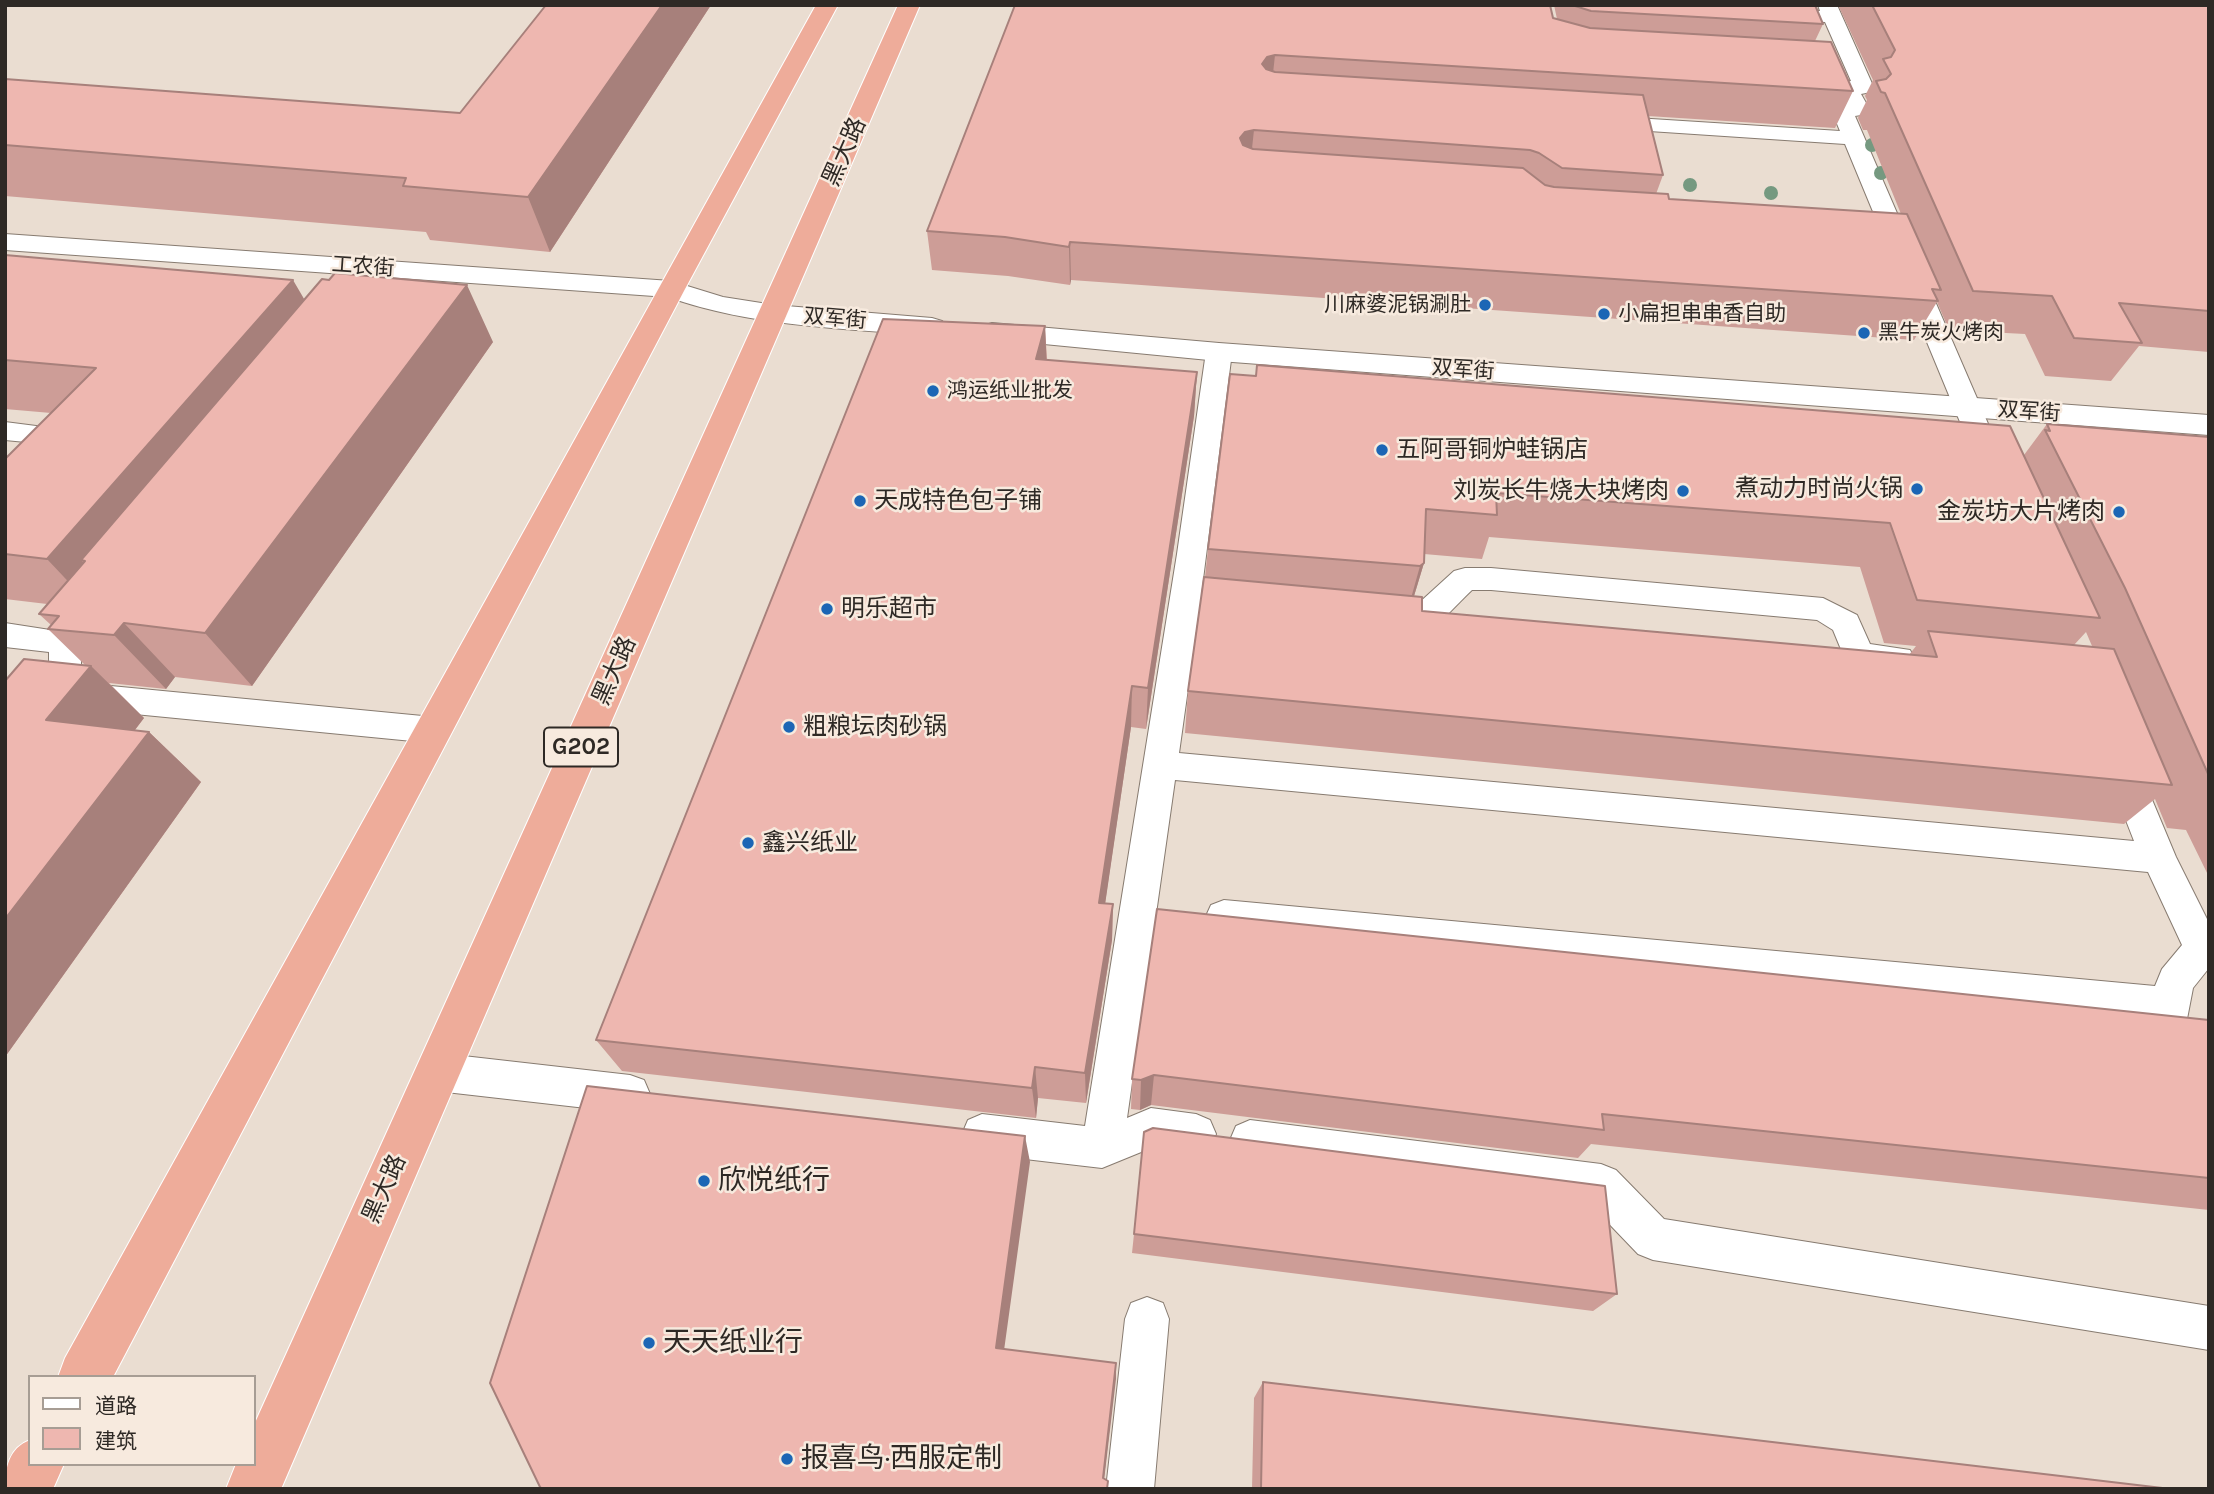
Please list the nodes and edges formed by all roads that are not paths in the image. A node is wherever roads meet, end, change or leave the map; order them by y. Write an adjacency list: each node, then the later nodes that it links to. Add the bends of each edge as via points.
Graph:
1 (827, 5): 11 (highway)
2 (909, 5): 13 (highway, 黑大路 / G202)
3 (1830, 11): 5 (lane); 7 (lane, via 1864,88 1847,87 1860,110 1851,109)
4 (1760, 13): 5 (lane)
5 (1801, 15): 7 (lane)
6 (1590, 121): 7 (lane)
7 (1851, 133): 9 (lane)
8 (1867, 236): 9 (lane)
9 (1894, 238): 15 (lane)
10 (5, 242): 11 (street, 工农街, via 384,280)
11 (671, 289): 12 (street, 工农街); 31 (highway)
12 (719, 305): 13 (street, 双军街)
13 (774, 314): 14 (street, 双军街); 38 (highway, 黑大路 / G202)
14 (1219, 352): 15 (street, 双军街); 20 (lane)
15 (1966, 407): 16 (street, 双军街); 19 (lane)
16 (2209, 425)
17 (5, 432): 18 (lane, via 65,437 74,449 51,480 22,492)
18 (5, 491)
19 (2005, 494)
20 (1184, 605): 21 (lane); 33 (lane)
21 (1279, 613)
22 (1361, 620): 23 (lane)
23 (1416, 624): 24 (lane); 27 (lane, via 1465,579 1491,579 1823,609 1846,624 1858,655)
24 (1457, 628)
25 (5, 635): 30 (lane, via 65,642)
26 (93, 638): 30 (lane)
27 (1865, 656): 28 (lane); 29 (lane, via 1843,665)
28 (1920, 661)
29 (1829, 664)
30 (56, 693): 31 (lane)
31 (433, 730): 44 (highway)
32 (2112, 742): 34 (lane)
33 (1159, 765): 34 (lane); 41 (lane)
34 (2159, 858): 36 (lane, via 2202,948 2175,982)
35 (1224, 916): 36 (lane)
36 (2170, 1006): 37 (lane, via 2165,1035)
37 (2209, 1040)
38 (437, 1072): 39 (lane); 47 (highway, 黑大路 / G202)
39 (670, 1099)
40 (942, 1130): 41 (lane)
41 (1102, 1147): 43 (lane, via 1150,1128 1601,1185 1653,1239)
42 (1147, 1319): 48 (lane)
43 (2209, 1328)
44 (85, 1375)
45 (36, 1466): 46 (highway)
46 (24, 1489)
47 (253, 1489)
48 (1130, 1489)

